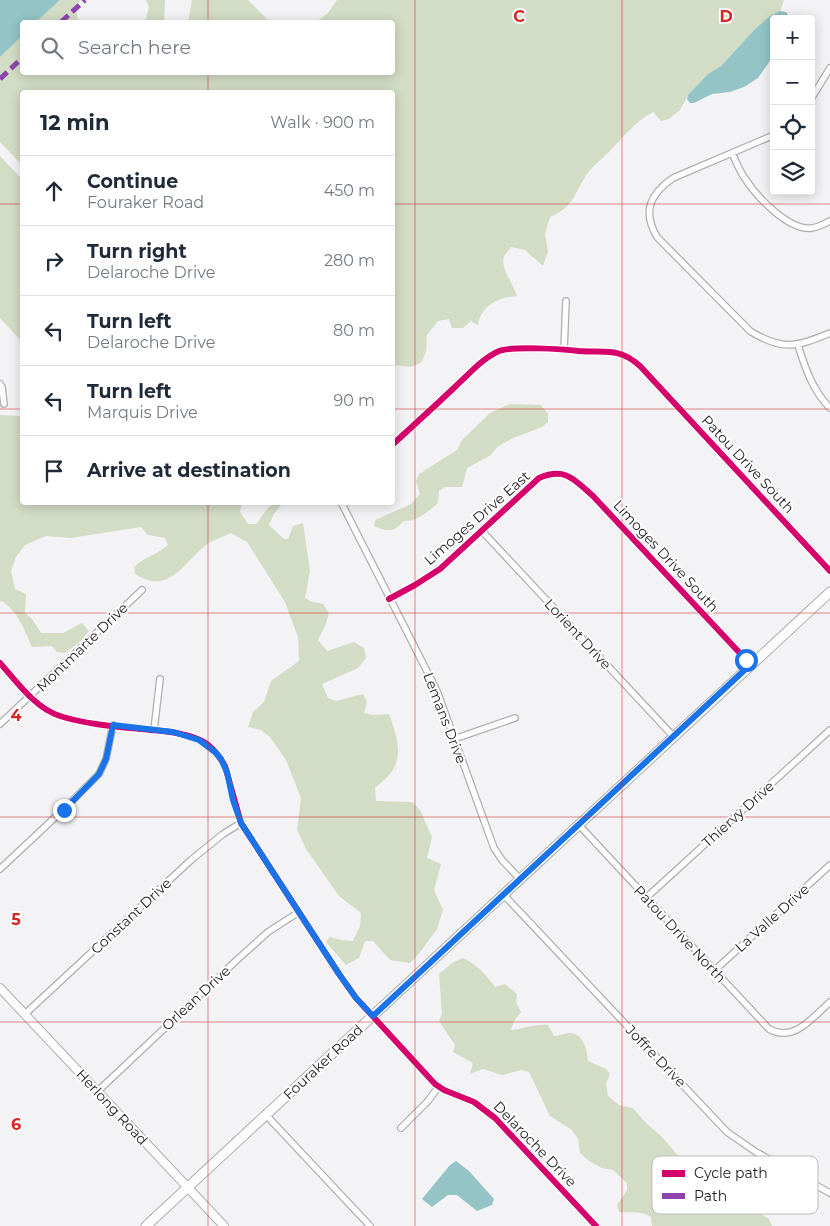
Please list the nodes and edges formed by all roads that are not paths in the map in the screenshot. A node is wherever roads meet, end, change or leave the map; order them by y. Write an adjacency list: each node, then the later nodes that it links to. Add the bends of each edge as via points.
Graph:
1 (830, 68): 2 (street)
2 (815, 92)
3 (770, 138): 4 (street)
4 (732, 153): 5 (street, via 746,180 786,221 806,228); 8 (street, via 662,185 653,196 650,220 657,237 750,331 770,342)
5 (830, 221)
6 (566, 301): 9 (street)
7 (830, 333): 8 (street)
8 (798, 345): 12 (street, via 817,393)
9 (564, 350): 13 (street, Patou Drive South, via 500,350); 17 (street, Patou Drive South, via 621,353 632,359)
10 (0, 384): 11 (street)
11 (4, 404)
12 (830, 408)
13 (395, 442)
14 (556, 473): 16 (street, Limoges Drive East, via 539,478); 22 (street, Limoges Drive South, via 572,477 592,496)
15 (342, 505): 20 (street, Lemans Drive)
16 (482, 531): 20 (street, Limoges Drive East, via 440,569); 30 (street, Lorient Drive)
17 (830, 571)
18 (142, 590): 24 (street, Montmarte Drive)
19 (830, 592): 22 (main road, Fouraker Road)
20 (389, 599): 31 (street, Lemans Drive, via 437,691)
21 (0, 664): 24 (street, Delaroche Drive)
22 (750, 665): 30 (main road, Fouraker Road)
23 (160, 679): 28 (street)
24 (31, 696): 26 (street, Montmarte Drive); 27 (street, Delaroche Drive, via 44,709 59,716)
25 (515, 718): 31 (street)
26 (0, 724)
27 (113, 725): 28 (street, Delaroche Drive); 35 (street, via 106,759 99,774)
28 (154, 730): 32 (street, Delaroche Drive, via 199,740 215,752 227,772)
29 (830, 730): 38 (street, Thiervy Drive)
30 (674, 737): 33 (main road, Fouraker Road)
31 (454, 739): 36 (street, Lemans Drive, via 494,848)
32 (241, 823): 39 (street, Delaroche Drive); 43 (street, Constant Drive, via 192,860)
33 (579, 825): 36 (main road, Fouraker Road); 38 (street, Patou Drive North)
34 (830, 865): 40 (street, La Valle Drive)
35 (0, 869)
36 (520, 879): 37 (main road, Fouraker Road)
37 (503, 894): 44 (main road, Fouraker Road); 49 (street, Joffre Drive, via 727,1132)
38 (647, 897): 40 (street, Patou Drive North)
39 (299, 912): 44 (street, Delaroche Drive, via 356,998); 46 (street, Orlean Drive, via 268,932)
40 (715, 970): 42 (street, Patou Drive North, via 766,1026 778,1033 787,1034 800,1029)
41 (0, 988): 43 (street, Herlong Road)
42 (830, 1002)
43 (25, 1014): 46 (street, Herlong Road)
44 (373, 1016): 45 (street, Delaroche Drive); 47 (main road, Fouraker Road)
45 (439, 1086): 48 (street); 56 (street, Delaroche Drive, via 474,1102 495,1118)
46 (98, 1091): 51 (street, Herlong Road)
47 (266, 1115): 51 (main road, Fouraker Road); 55 (street)
48 (401, 1128)
49 (762, 1156)
50 (818, 1186): 52 (street, Joffre Drive)
51 (188, 1188): 53 (main road, Fouraker Road); 54 (street, Herlong Road)
52 (830, 1193)
53 (146, 1226)
54 (224, 1226)
55 (370, 1226)
56 (596, 1226)

